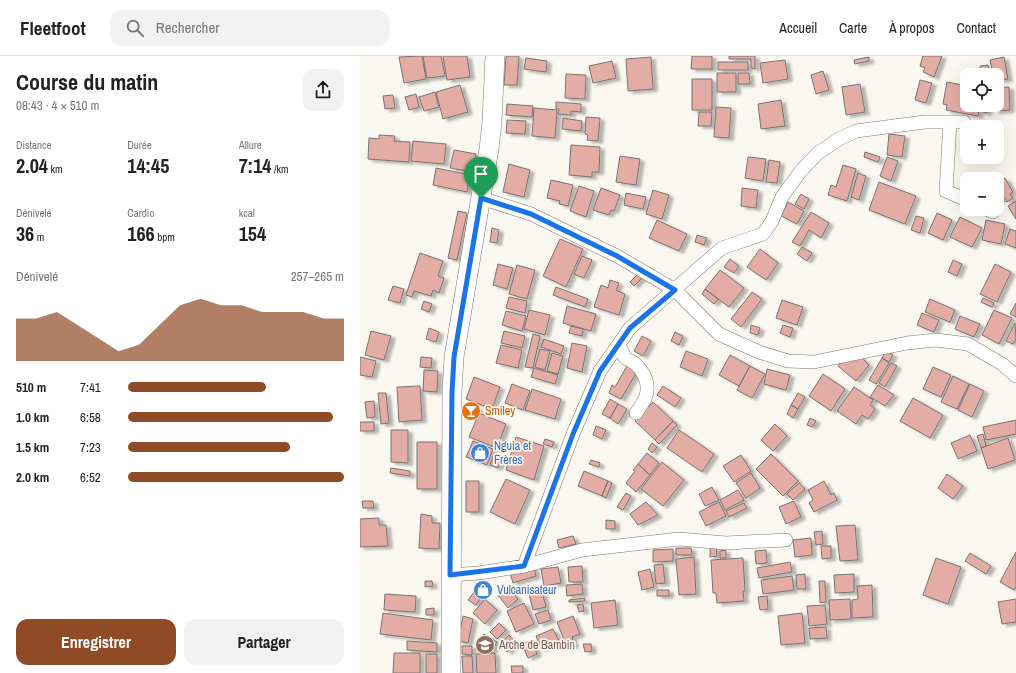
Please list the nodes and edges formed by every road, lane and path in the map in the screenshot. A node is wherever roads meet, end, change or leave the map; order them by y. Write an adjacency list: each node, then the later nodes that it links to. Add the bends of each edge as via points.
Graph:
1 (495, 56): 5 (street, via 492,122)
2 (950, 122): 3 (street); 4 (street, via 946,191); 6 (street, via 925,122 856,131 839,139 818,153 800,172 782,197 772,221 763,234 722,248)
3 (960, 122)
4 (960, 197)
5 (481, 198): 6 (street, via 531,214 617,256); 12 (street, via 454,357)
6 (675, 290): 7 (street, via 630,328); 8 (street, via 719,334 759,352 788,361 814,362 907,343 936,340 968,344 1002,364)
7 (619, 345): 9 (street, via 625,358 634,361 640,368 647,385 645,399); 11 (street, via 600,371 573,434)
8 (1016, 376)
9 (636, 413)
10 (786, 540): 11 (street, via 726,543 679,539 582,550)
11 (524, 566): 12 (street)
12 (450, 575): 13 (street)
13 (452, 673)

